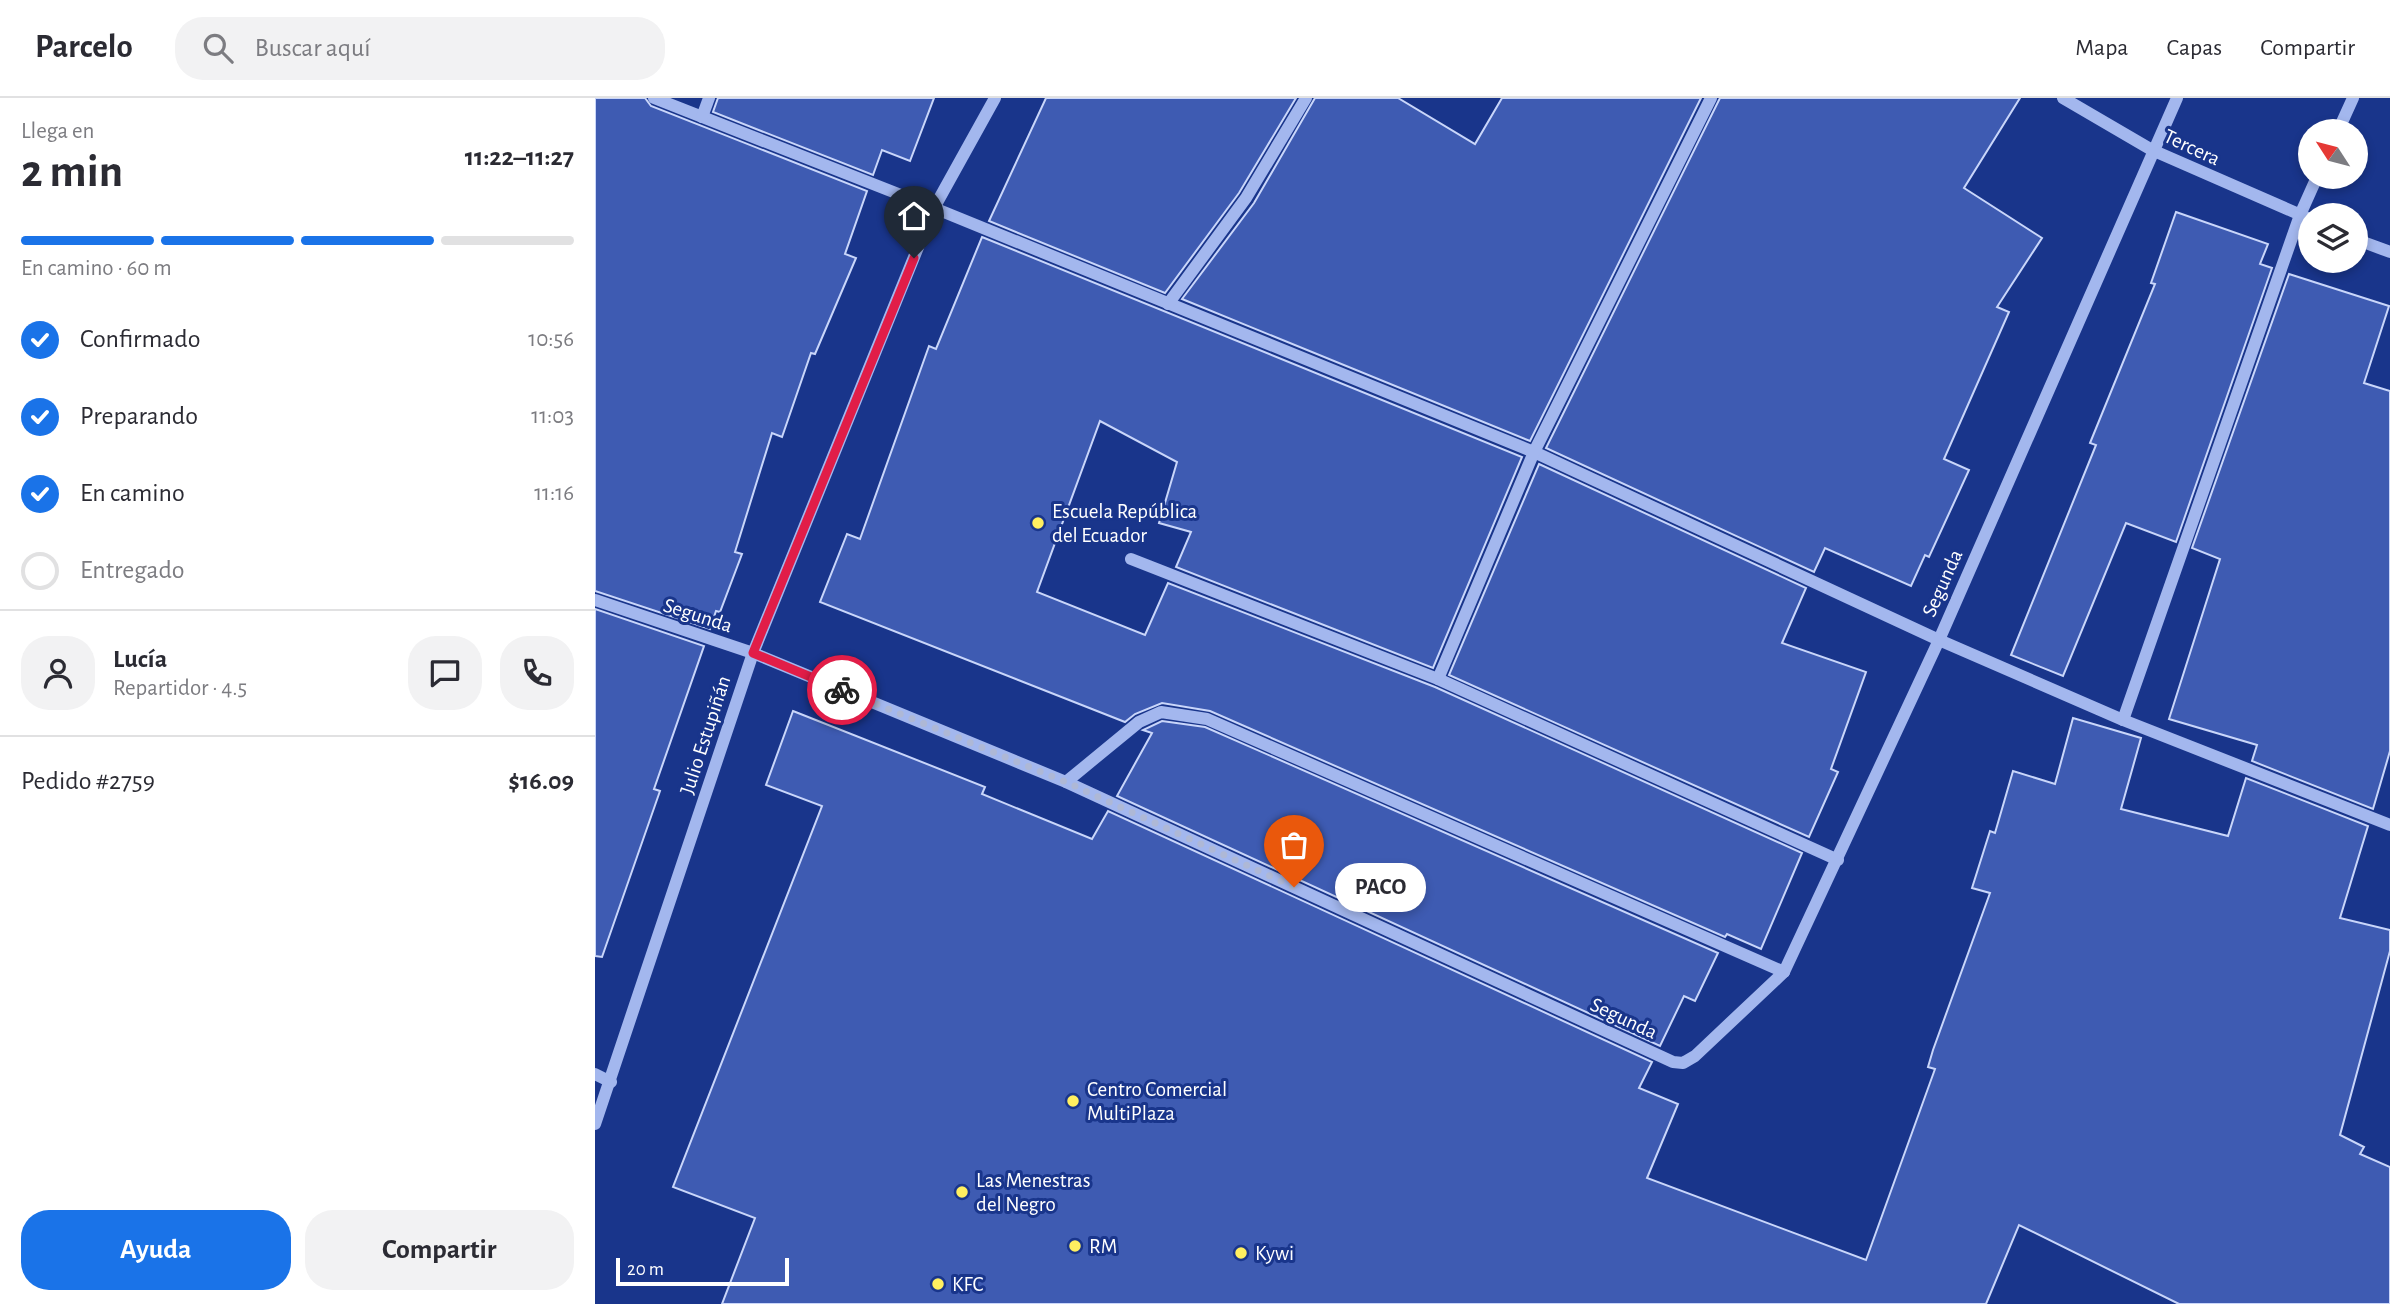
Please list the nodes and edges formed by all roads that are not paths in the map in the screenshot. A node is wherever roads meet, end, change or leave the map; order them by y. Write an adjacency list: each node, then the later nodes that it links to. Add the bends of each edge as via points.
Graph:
1 (654, 98): 9 (street)
2 (709, 98): 9 (street)
3 (995, 98): 12 (street, Julio Estupiñán)
4 (1306, 98): 17 (street, via 1246,198)
5 (1711, 98): 18 (street)
6 (2063, 98): 11 (street, Tercera)
7 (2177, 98): 11 (street, Segunda)
8 (2353, 98): 10 (street)
9 (702, 117): 12 (street)
10 (2343, 119)
11 (2152, 150): 13 (street, Tercera); 21 (street, Segunda)
12 (934, 208): 17 (street); 22 (street, Julio Estupiñán)
13 (2298, 214)
14 (2298, 236): 24 (street)
15 (2368, 244): 16 (street)
16 (2390, 253)
17 (1168, 304): 18 (street)
18 (1534, 452): 21 (street); 23 (street)
19 (1131, 559): 23 (street)
20 (595, 600): 22 (street, Segunda)
21 (1939, 640): 24 (street); 27 (street, Segunda)
22 (753, 653): 25 (street, Segunda); 30 (street, Julio Estupiñán)
23 (1438, 679): 27 (street)
24 (2123, 720): 26 (street)
25 (1066, 782): 28 (street, via 1139,722 1161,712 1207,719); 28 (street, Segunda, via 1673,1062 1683,1063 1695,1056)
26 (2390, 825)
27 (1838, 860): 28 (street, Segunda)
28 (1784, 972)
29 (595, 1074): 30 (street)
30 (611, 1082): 31 (street, Julio Estupiñán)
31 (595, 1124)

